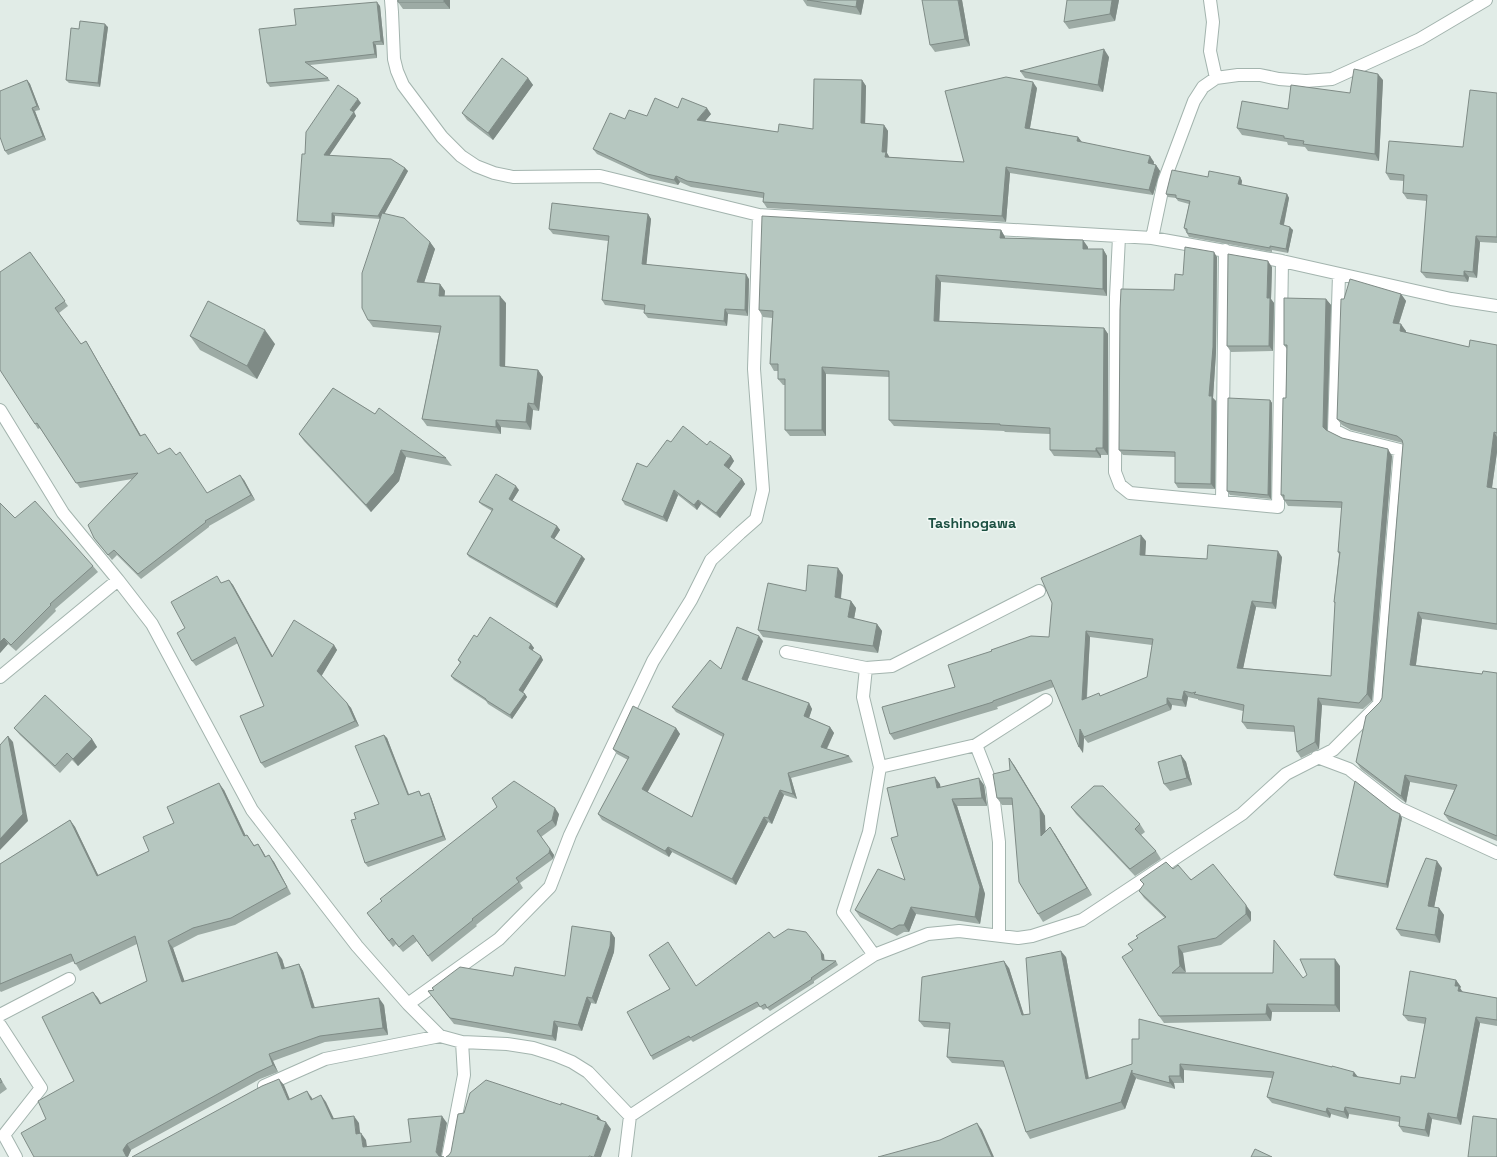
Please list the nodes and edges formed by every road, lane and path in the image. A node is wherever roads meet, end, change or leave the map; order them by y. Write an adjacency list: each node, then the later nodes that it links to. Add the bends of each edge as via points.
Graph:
1 (391, 0): 5 (street, via 394,59 403,86 442,137 461,156 476,166 513,177 600,176)
2 (1210, 0): 4 (street, via 1213,22 1210,51)
3 (1486, 0): 4 (street, via 1420,39 1332,79 1306,81 1279,79 1260,74)
4 (1216, 78): 7 (street, via 1203,87 1194,101 1164,181)
5 (759, 215): 6 (street); 27 (street, via 754,369 763,490 756,519 712,560 653,661 570,835 550,887 499,939)
6 (1119, 237): 7 (street); 13 (street, via 1115,472 1120,485 1130,493)
7 (1152, 238): 8 (street)
8 (1225, 250): 9 (street); 13 (street)
9 (1282, 261): 10 (street); 13 (street, via 1278,507)
10 (1339, 274): 11 (street, via 1451,300); 21 (street, via 1334,430 1348,437 1400,450 1380,704 1333,750)
11 (1497, 306)
12 (0, 410): 14 (street, via 63,513)
13 (1222, 501)
14 (118, 580): 18 (street); 27 (street, via 152,624 252,810 357,946)
15 (1039, 591): 17 (street, via 892,666)
16 (786, 652): 17 (street)
17 (866, 668): 22 (street, via 863,697)
18 (0, 677)
19 (1046, 700): 20 (street)
20 (976, 745): 22 (street); 24 (street, via 992,786 999,842)
21 (1318, 757): 23 (street, via 1349,769 1399,808); 24 (street, via 1286,774 1242,814 1082,920 1032,936 1018,938)
22 (880, 767): 25 (street, via 869,832 843,912)
23 (1497, 853)
24 (999, 935): 25 (street, via 960,931 928,934)
25 (874, 955): 33 (street)
26 (69, 979): 28 (street)
27 (408, 1004): 30 (street)
28 (0, 1015)
29 (0, 1025): 34 (street, via 41,1088 4,1135)
30 (440, 1036): 31 (street); 32 (street, via 324,1059)
31 (462, 1042): 33 (street, via 507,1044 533,1048 561,1057 588,1072); 35 (street, via 464,1075)
32 (251, 1093)
33 (630, 1116): 36 (street)
34 (16, 1157)
35 (448, 1157)
36 (625, 1157)

